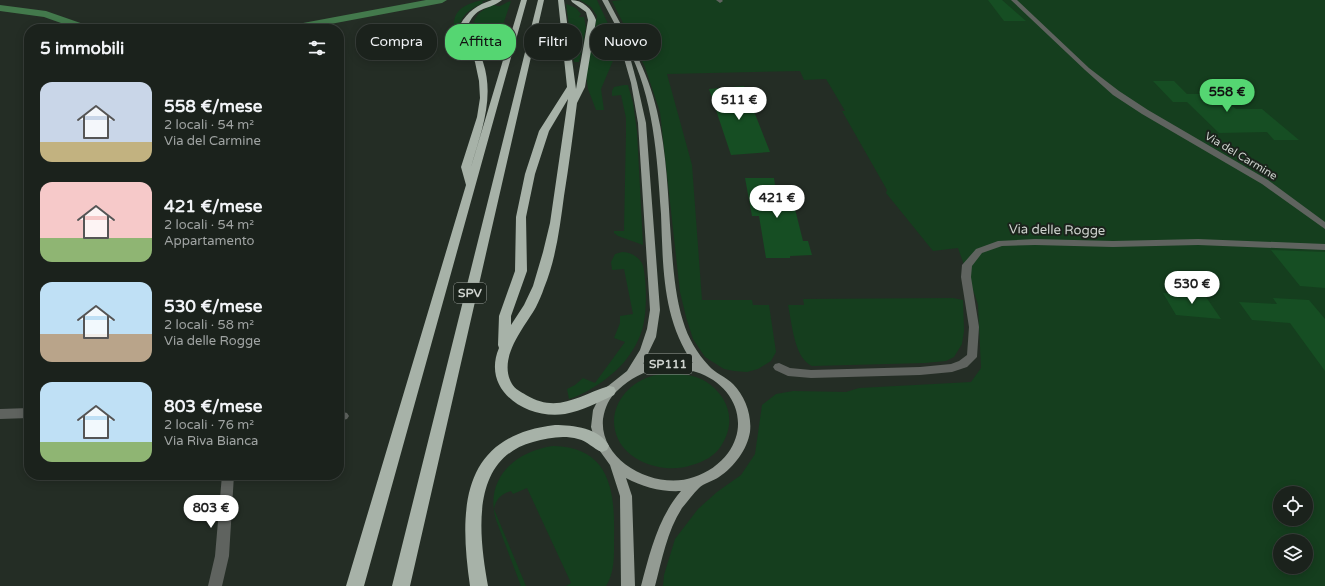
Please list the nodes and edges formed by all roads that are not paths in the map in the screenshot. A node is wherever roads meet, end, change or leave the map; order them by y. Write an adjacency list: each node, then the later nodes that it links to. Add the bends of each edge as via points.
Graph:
1 (499, 0): 13 (highway, via 474,11 464,25 479,62 484,98 466,167)
2 (524, 0): 13 (highway, SPV)
3 (541, 0): 29 (highway, SPV)
4 (561, 0): 11 (highway)
5 (605, 0): 8 (main road, SP111)
6 (1014, 0): 14 (street, Via del Carmine, via 1116,93 1265,182)
7 (574, 1): 12 (highway, via 589,11 592,20 581,87)
8 (617, 24)
9 (627, 60): 19 (main road, SP111, via 642,123 655,310 652,337)
10 (637, 60): 18 (main road, SP111, via 654,111 671,292 676,320 689,349)
11 (571, 87): 12 (highway); 16 (highway, via 544,131 530,174 522,217 521,271 505,316)
12 (572, 102): 16 (highway, via 555,223 547,260 535,296 512,333)
13 (471, 186): 28 (highway, SPV)
14 (1325, 226)
15 (1325, 247): 17 (street, Via delle Rogge, via 1198,242 1001,243 979,251 967,265 966,277 974,342 972,357 963,364 926,371 816,374 788,372)
16 (503, 354): 20 (highway, via 502,376 506,385 516,396 531,405 548,409 565,408)
17 (779, 368)
18 (706, 371): 19 (main road, SP111, via 692,366 660,364); 26 (main road, SP111, via 731,389 740,402 744,434 739,450 728,464 714,475)
19 (631, 373): 20 (main road, SP111)
20 (609, 391): 23 (main road, SP111, via 603,400 598,417 598,435)
21 (24, 413): 22 (street)
22 (0, 414)
23 (602, 446): 24 (main road, SP111); 30 (highway, via 588,436 552,431 516,442 491,461 481,478 475,504 473,550)
24 (616, 466): 26 (main road, SP111, via 633,477 652,484 674,486); 31 (main road, SP111, via 626,496)
25 (228, 480): 27 (street, via 222,556)
26 (695, 483): 32 (main road, SP111, via 677,505 660,539)
27 (215, 586)
28 (355, 586)
29 (401, 586)
30 (479, 586)
31 (628, 586)
32 (648, 586)

